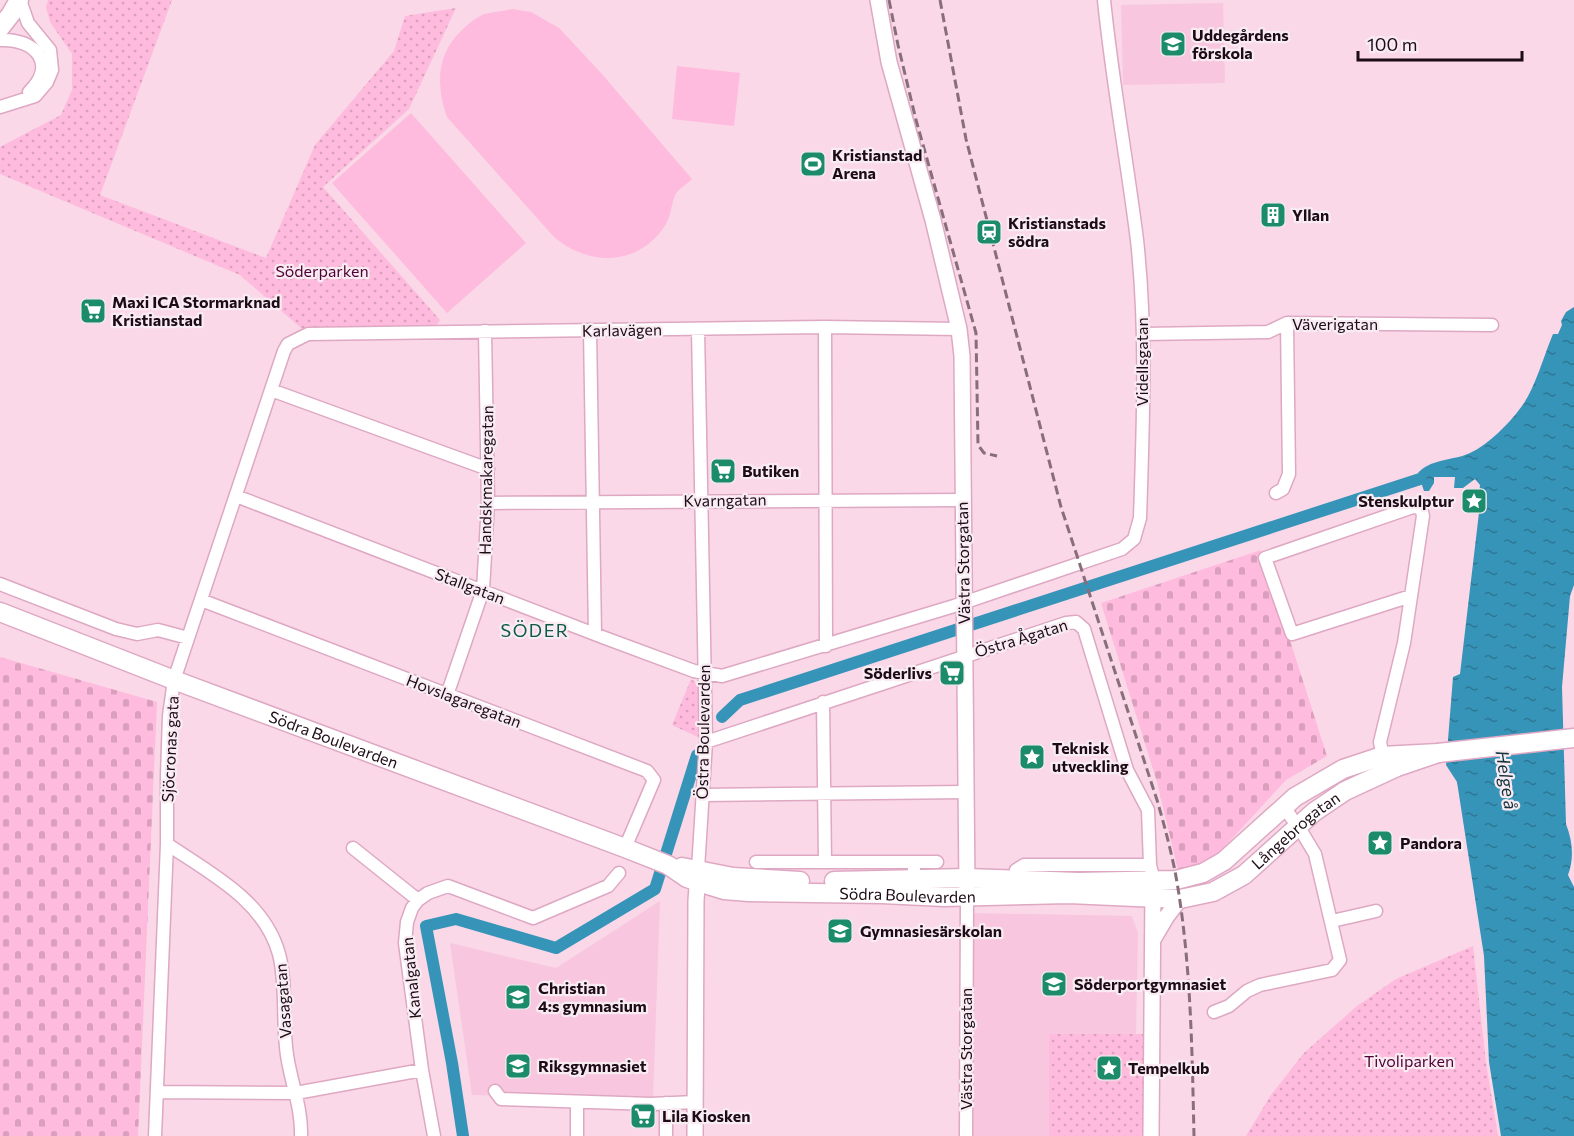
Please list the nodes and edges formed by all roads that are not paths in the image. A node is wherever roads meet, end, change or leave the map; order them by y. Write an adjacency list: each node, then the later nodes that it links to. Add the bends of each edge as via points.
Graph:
1 (19, 0): 4 (main road); 6 (street, via 28,22 50,50 52,61 51,76 42,90)
2 (878, 0): 12 (street, Västra Storgatan, via 889,62)
3 (1104, 2): 15 (street, Videllsgatan, via 1137,240)
4 (0, 28)
5 (0, 40): 6 (street, via 27,43 40,59 39,80)
6 (20, 101): 7 (street)
7 (0, 107)
8 (1287, 323): 9 (street, Väverigatan); 15 (street, Väverigatan, via 1268,332); 19 (street, via 1289,474 1283,489)
9 (1492, 325)
10 (825, 327): 11 (street, Karlavägen); 12 (street, Karlavägen); 21 (street)
11 (698, 329): 13 (street, Karlavägen); 23 (street, Östra Boulevarden)
12 (959, 329): 22 (street, Västra Storgatan)
13 (590, 330): 14 (street, Karlavägen); 24 (street)
14 (485, 332): 16 (street, Karlavägen, via 308,334); 18 (street, Handskmakaregatan)
15 (1143, 334): 30 (street, Videllsgatan, via 1140,518 1134,539 1122,549)
16 (288, 344): 17 (street, Sjöcronas gata)
17 (271, 390): 18 (street); 20 (street, Sjöcronas gata)
18 (488, 469): 25 (street, Handskmakaregatan)
19 (1276, 493)
20 (236, 496): 27 (street, Stallgatan); 29 (street, Sjöcronas gata)
21 (825, 499): 22 (street, Kvarngatan); 23 (street, Kvarngatan); 34 (street)
22 (962, 500): 30 (street, Västra Storgatan)
23 (701, 501): 24 (street, Kvarngatan); 36 (street, Östra Boulevarden)
24 (593, 502): 25 (street, Kvarngatan); 32 (street)
25 (488, 503): 27 (street, Handskmakaregatan)
26 (0, 585): 33 (street, via 116,629 137,634 158,630)
27 (483, 590): 32 (street, Stallgatan); 38 (street, Handskmakaregatan)
28 (1411, 596): 28 (street, via 1424,516 1421,508 1413,507 1265,558 1292,634); 42 (street, via 1380,742)
29 (201, 600): 33 (street, Sjöcronas gata); 38 (street, Hovslagaregatan)
30 (963, 607): 34 (street, Videllsgatan); 35 (street, Västra Storgatan)
31 (0, 612): 37 (main road, Södra Boulevarden)
32 (596, 634): 36 (street, Stallgatan)
33 (188, 638): 37 (street, Sjöcronas gata)
34 (826, 646): 36 (street, Videllsgatan, via 722,676)
35 (965, 649): 39 (street, Östra Ågatan); 43 (street, Västra Storgatan); 58 (street, Östra Ågatan, via 1066,622 1076,622 1084,630 1127,770 1148,810)
36 (705, 674): 41 (street, Östra Boulevarden)
37 (174, 680): 48 (street, Sjöcronas gata, via 168,728); 50 (main road, Södra Boulevarden)
38 (447, 695): 50 (street, Hovslagaregatan, via 651,774 654,780)
39 (823, 702): 41 (street, Östra Ågatan); 44 (street)
40 (1574, 738): 42 (main road, Långebrogatan, via 1441,753)
41 (706, 742): 45 (street, Östra Boulevarden)
42 (1385, 764): 46 (main road, Långebrogatan, via 1343,769); 47 (main road, Långebrogatan)
43 (966, 792): 44 (street); 57 (street, Västra Storgatan)
44 (823, 794): 45 (street); 52 (street)
45 (703, 795): 56 (street, Östra Boulevarden)
46 (1284, 807): 47 (street); 58 (main road, Långebrogatan, via 1212,868 1185,878)
47 (1298, 826): 60 (main road, Långebrogatan, via 1260,863 1229,885); 63 (street, via 1315,854)
48 (167, 844): 68 (street, Sjöcronas gata); 69 (street, Vasagatan, via 239,893 264,920 279,955 287,1054)
49 (353, 848): 61 (street)
50 (625, 848): 56 (main road, Södra Boulevarden, via 687,878)
51 (756, 862): 52 (street)
52 (825, 862): 54 (street)
53 (937, 862): 54 (street)
54 (914, 871): 56 (main road, Södra Boulevarden, via 777,881); 57 (main road, Södra Boulevarden)
55 (619, 873): 61 (street, via 608,886 533,918 448,886)
56 (698, 875): 59 (main road, Södra Boulevarden, via 724,890); 71 (street, Östra Boulevarden)
57 (967, 878): 58 (main road, Södra Boulevarden); 59 (street, Västra Storgatan)
58 (1152, 882): 59 (main road, Södra Boulevarden, via 1070,894); 60 (main road, Långebrogatan); 64 (street)
59 (967, 897): 79 (street, Västra Storgatan)
60 (1180, 899): 64 (street)
61 (418, 900): 66 (street, Kanalgatan, via 411,908 405,943)
62 (1376, 911): 63 (street)
63 (1332, 921): 65 (street, via 1340,960 1332,970 1260,985)
64 (1152, 941): 80 (street)
65 (1214, 1012)
66 (422, 1070): 69 (street); 75 (street, Kanalgatan)
67 (495, 1091): 70 (street, via 501,1099)
68 (158, 1092): 69 (street); 73 (street, Sjöcronas gata)
69 (296, 1093): 74 (street, Vasagatan)
70 (577, 1102): 72 (street); 76 (street)
71 (695, 1102): 72 (street); 78 (street, Östra Boulevarden)
72 (666, 1103): 77 (street)
73 (155, 1136)
74 (301, 1136)
75 (434, 1136)
76 (577, 1136)
77 (666, 1136)
78 (695, 1136)
79 (966, 1136)
80 (1151, 1136)

